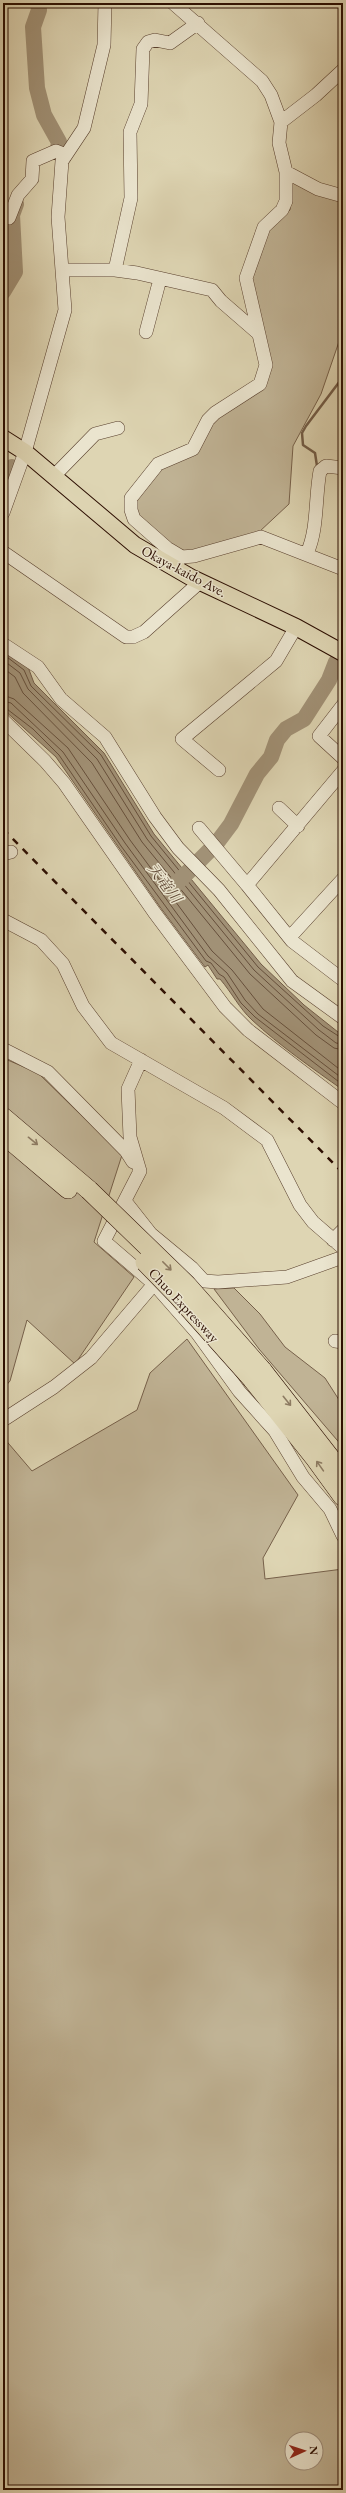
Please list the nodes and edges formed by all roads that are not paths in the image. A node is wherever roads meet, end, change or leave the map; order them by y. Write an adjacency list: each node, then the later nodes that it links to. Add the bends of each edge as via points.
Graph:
1 (105, 3): 6 (street, via 104,45 84,128)
2 (173, 3): 3 (street)
3 (198, 23): 5 (street, via 262,81 271,95); 11 (street, via 170,43 155,40 148,42 143,49 141,104 130,132 131,198)
4 (343, 70): 5 (street)
5 (281, 122): 7 (street, via 279,143)
6 (66, 155): 9 (street, via 56,150 34,161 32,179 18,195); 10 (street, via 62,161 58,217)
7 (286, 172): 8 (street, via 318,189); 14 (street, via 286,201 282,210 264,227 246,278)
8 (343, 196)
9 (9, 218)
10 (62, 270): 11 (street); 17 (street, via 65,310)
11 (115, 270): 12 (street)
12 (160, 279): 13 (street); 14 (street, via 212,290)
13 (146, 332)
14 (259, 334): 23 (street, via 266,365 260,384 214,413 192,449 158,464 131,498 134,519 167,548)
15 (118, 428): 19 (street, via 95,434)
16 (3, 438): 17 (main road, Okaya-kaido Ave.)
17 (25, 452): 19 (main road, Okaya-kaido Ave.); 20 (street)
18 (343, 468): 22 (street, via 326,466 320,471 315,498 314,534)
19 (54, 476): 23 (main road, Okaya-kaido Ave., via 135,545)
20 (3, 513)
21 (3, 552): 25 (street, via 126,637 144,632)
22 (307, 553): 23 (street, via 285,548 261,536); 24 (street)
23 (176, 562): 25 (main road, Okaya-kaido Ave.)
24 (343, 569)
25 (200, 582): 26 (main road, Okaya-kaido Ave.)
26 (296, 627): 28 (main road, Okaya-kaido Ave.); 32 (street, via 276,661 182,739)
27 (3, 644): 42 (street, via 38,667 61,699 105,737 155,817 178,848 219,890 292,980)
28 (342, 648)
29 (343, 705): 31 (street, via 319,736)
30 (3, 720): 45 (street, via 46,761 64,783 159,919 225,1007 248,1030)
31 (343, 758)
32 (219, 770)
33 (343, 771): 35 (street)
34 (279, 808): 35 (street)
35 (298, 826): 38 (street)
36 (199, 828): 38 (street)
37 (343, 879): 40 (street)
38 (247, 885): 40 (street)
39 (3, 920): 44 (street, via 41,940 63,964 83,1006 111,1043)
40 (290, 937): 41 (street)
41 (343, 980)
42 (343, 1018)
43 (3, 1049): 48 (street, via 48,1072 63,1085 126,1151 134,1165)
44 (141, 1060): 48 (street, via 128,1089 130,1137 140,1171); 52 (street, via 224,1108 256,1130 266,1140 300,1205 313,1222)
45 (343, 1103)
46 (3, 1116): 49 (highway, Chuo Expressway, one-way to 49)
47 (3, 1134): 49 (highway, Chuo Expressway)
48 (137, 1180): 50 (street)
49 (84, 1195): 55 (highway, Chuo Expressway, bridge, via 187,1286)
50 (125, 1201): 53 (street, via 151,1234 204,1281 287,1277); 54 (street, via 104,1241)
51 (343, 1230): 52 (street)
52 (338, 1244)
53 (343, 1258)
54 (154, 1284): 56 (street, via 91,1358 54,1387); 61 (street, via 197,1333 239,1391 275,1430 303,1477 330,1509)
55 (257, 1375): 57 (highway, Chuo Expressway, one-way to 57); 60 (highway, Chuo Expressway, one-way to 55)
56 (3, 1420)
57 (326, 1451): 58 (highway); 59 (highway, Chuo Expressway)
58 (343, 1471)
59 (343, 1474)
60 (343, 1498)
61 (343, 1536)

